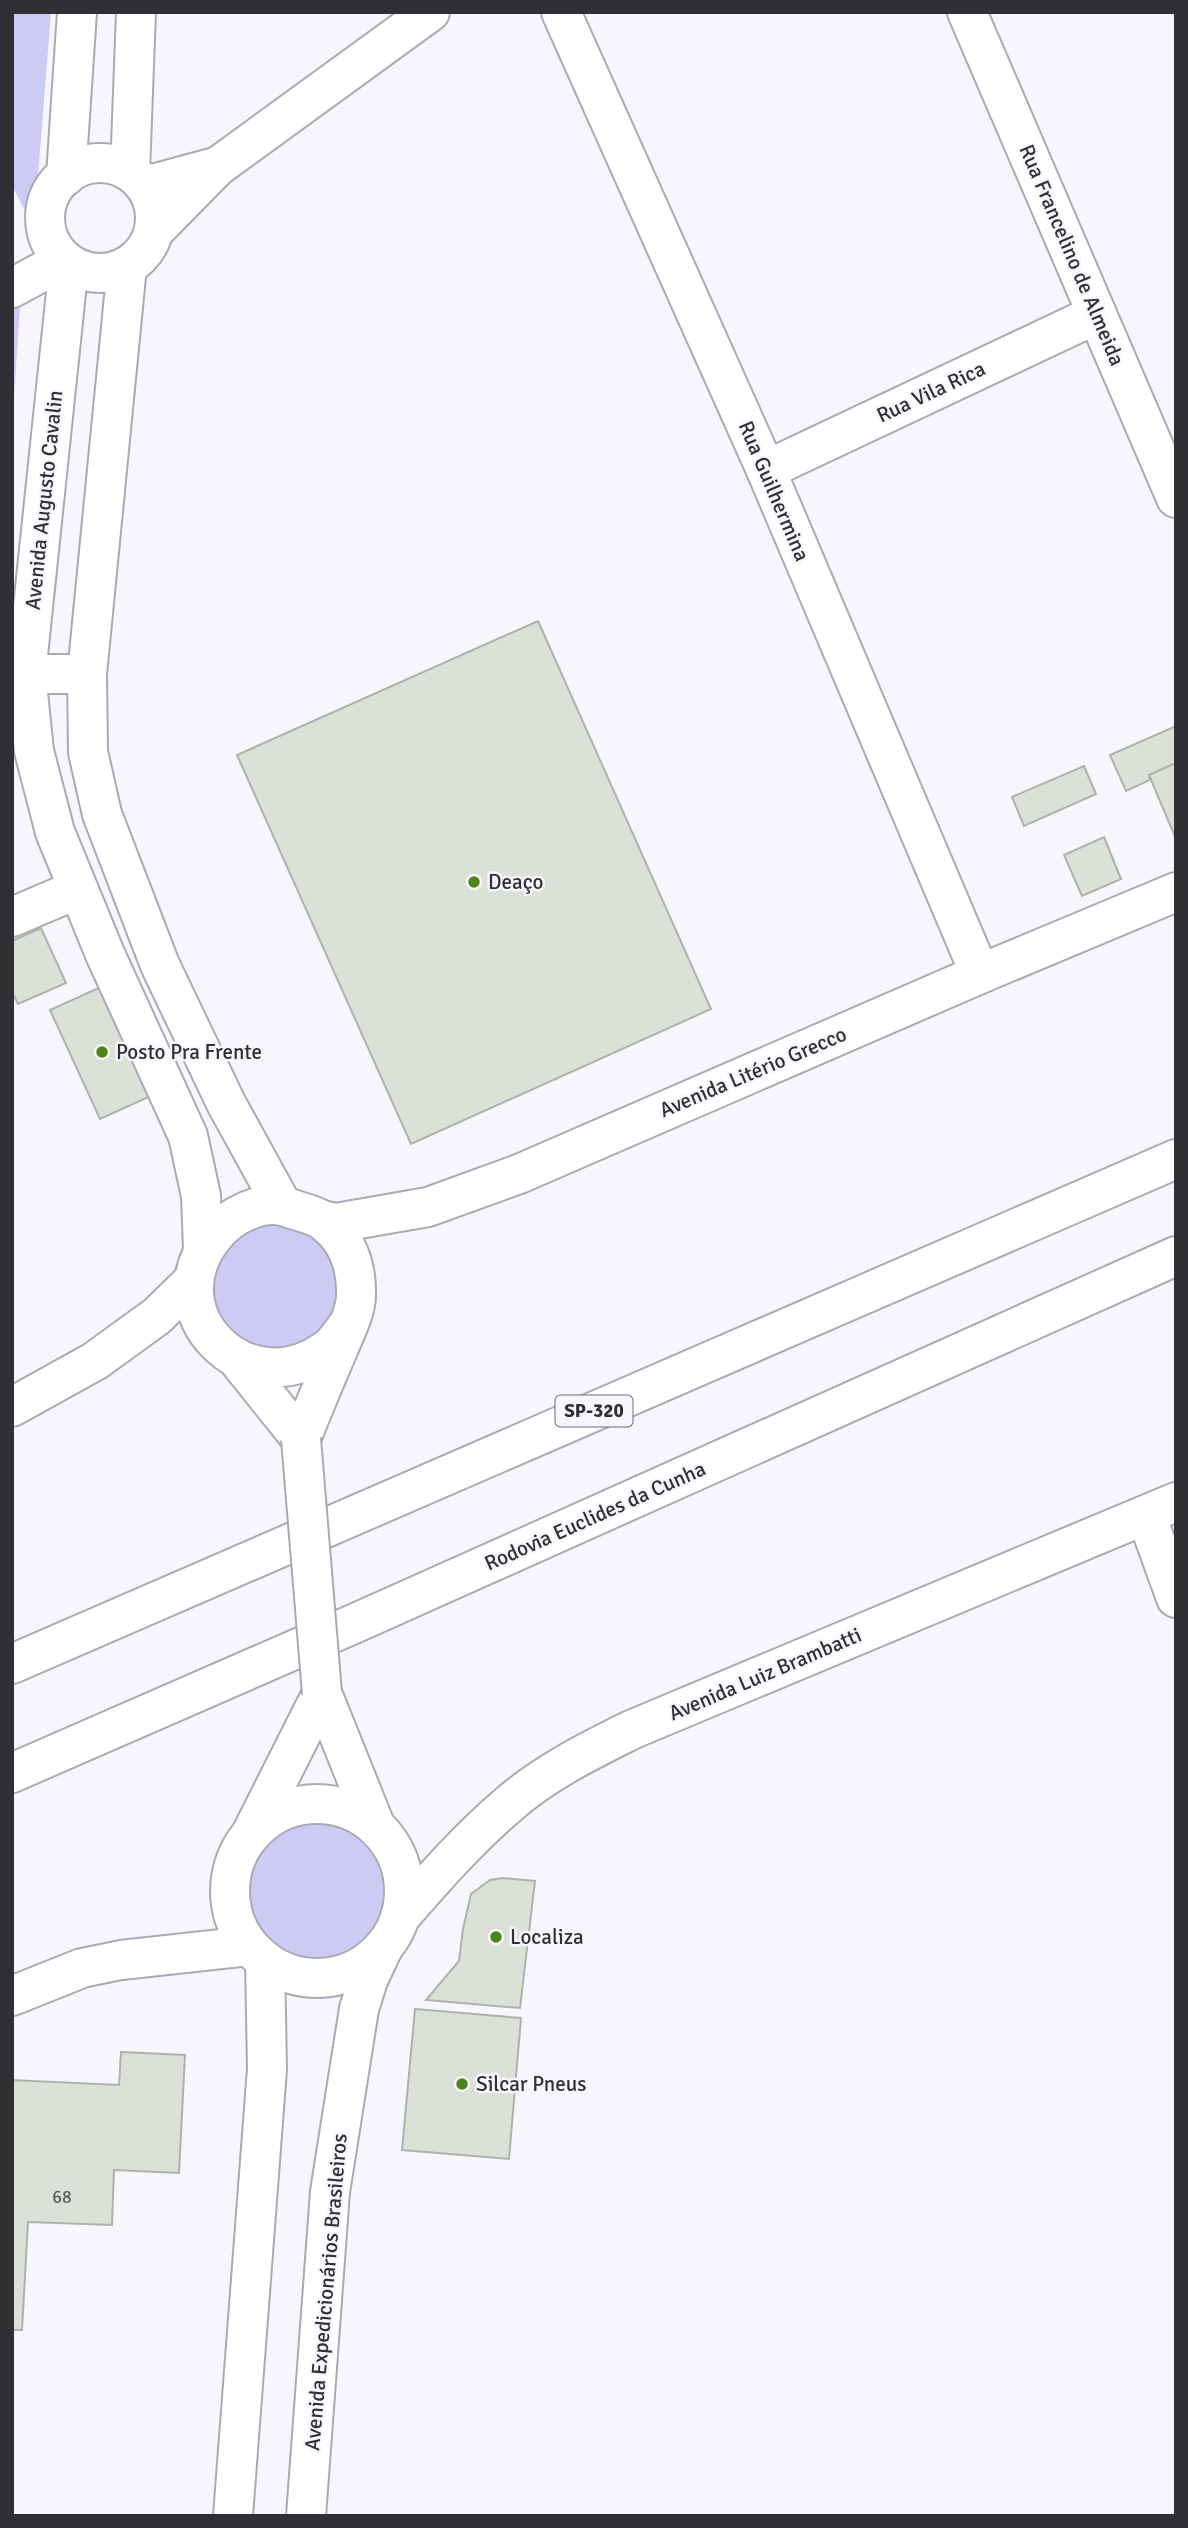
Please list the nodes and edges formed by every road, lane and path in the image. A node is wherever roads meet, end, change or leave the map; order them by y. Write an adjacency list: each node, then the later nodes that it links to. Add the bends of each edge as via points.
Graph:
1 (77, 12): 7 (main road)
2 (136, 12): 8 (main road)
3 (430, 12): 6 (main road)
4 (561, 12): 14 (main road, Rua Guilhermina)
5 (967, 12): 13 (main road, Rua Francelino de Almeida)
6 (217, 167): 8 (main road); 9 (main road)
7 (66, 176): 8 (main road, via 97,163 114,165); 10 (main road, via 53,190 46,209 46,228)
8 (137, 179): 9 (main road, via 153,200)
9 (154, 231): 11 (main road, via 149,245)
10 (62, 257): 11 (main road, via 88,272 108,273); 12 (main road); 17 (main road, Avenida Augusto Cavalin)
11 (127, 266): 16 (main road)
12 (19, 285)
13 (1097, 313): 14 (main road, Rua Vila Rica); 15 (main road, Rua Francelino de Almeida)
14 (766, 470): 21 (main road, Rua Guilhermina)
15 (1176, 498)
16 (87, 674): 17 (main road); 23 (main road, via 88,752 102,814 160,965 226,1103)
17 (19, 677): 18 (main road, Avenida Augusto Cavalin, via 55,832)
18 (78, 889): 20 (main road); 26 (main road, Avenida Augusto Cavalin, via 188,1136 201,1196)
19 (1176, 892): 21 (main road, Avenida Litério Grecco)
20 (12, 916)
21 (980, 974): 24 (main road, Avenida Litério Grecco, via 519,1174 428,1208 336,1223)
22 (1176, 1159): 35 (main road, SP-320)
23 (282, 1205): 24 (main road); 26 (main road, via 251,1209 223,1224)
24 (322, 1220): 29 (main road, via 344,1241 355,1268 356,1298)
25 (1176, 1256): 28 (main road, Rodovia Euclides da Cunha)
26 (198, 1264): 30 (main road, via 195,1303 203,1325 218,1345); 31 (main road, via 157,1317 95,1361)
27 (1176, 1275): 28 (main road)
28 (1087, 1295): 37 (main road, Rodovia Euclides da Cunha)
29 (347, 1326): 30 (main road, via 328,1349 300,1365 268,1368); 32 (main road)
30 (237, 1359): 32 (main road)
31 (12, 1407)
32 (301, 1438): 36 (main road, bridge)
33 (1161, 1509): 34 (main road); 40 (main road, Avenida Luiz Brambatti, via 631,1730 568,1762 509,1803 443,1867)
34 (1176, 1598)
35 (12, 1664)
36 (322, 1693): 38 (main road); 39 (main road)
37 (12, 1773)
38 (375, 1825): 39 (main road, via 345,1808 312,1803 279,1812); 40 (main road, via 396,1851 404,1884)
39 (251, 1832): 41 (main road, via 235,1858 229,1889 234,1920)
40 (392, 1932): 41 (main road, via 358,1968 326,1978 294,1975); 44 (main road, Avenida Expedicionários Brasileiros, via 359,2009 330,2192)
41 (257, 1954): 42 (main road, via 121,1960 82,1968); 43 (main road, via 267,2069)
42 (12, 1996)
43 (233, 2516)
44 (306, 2516)

